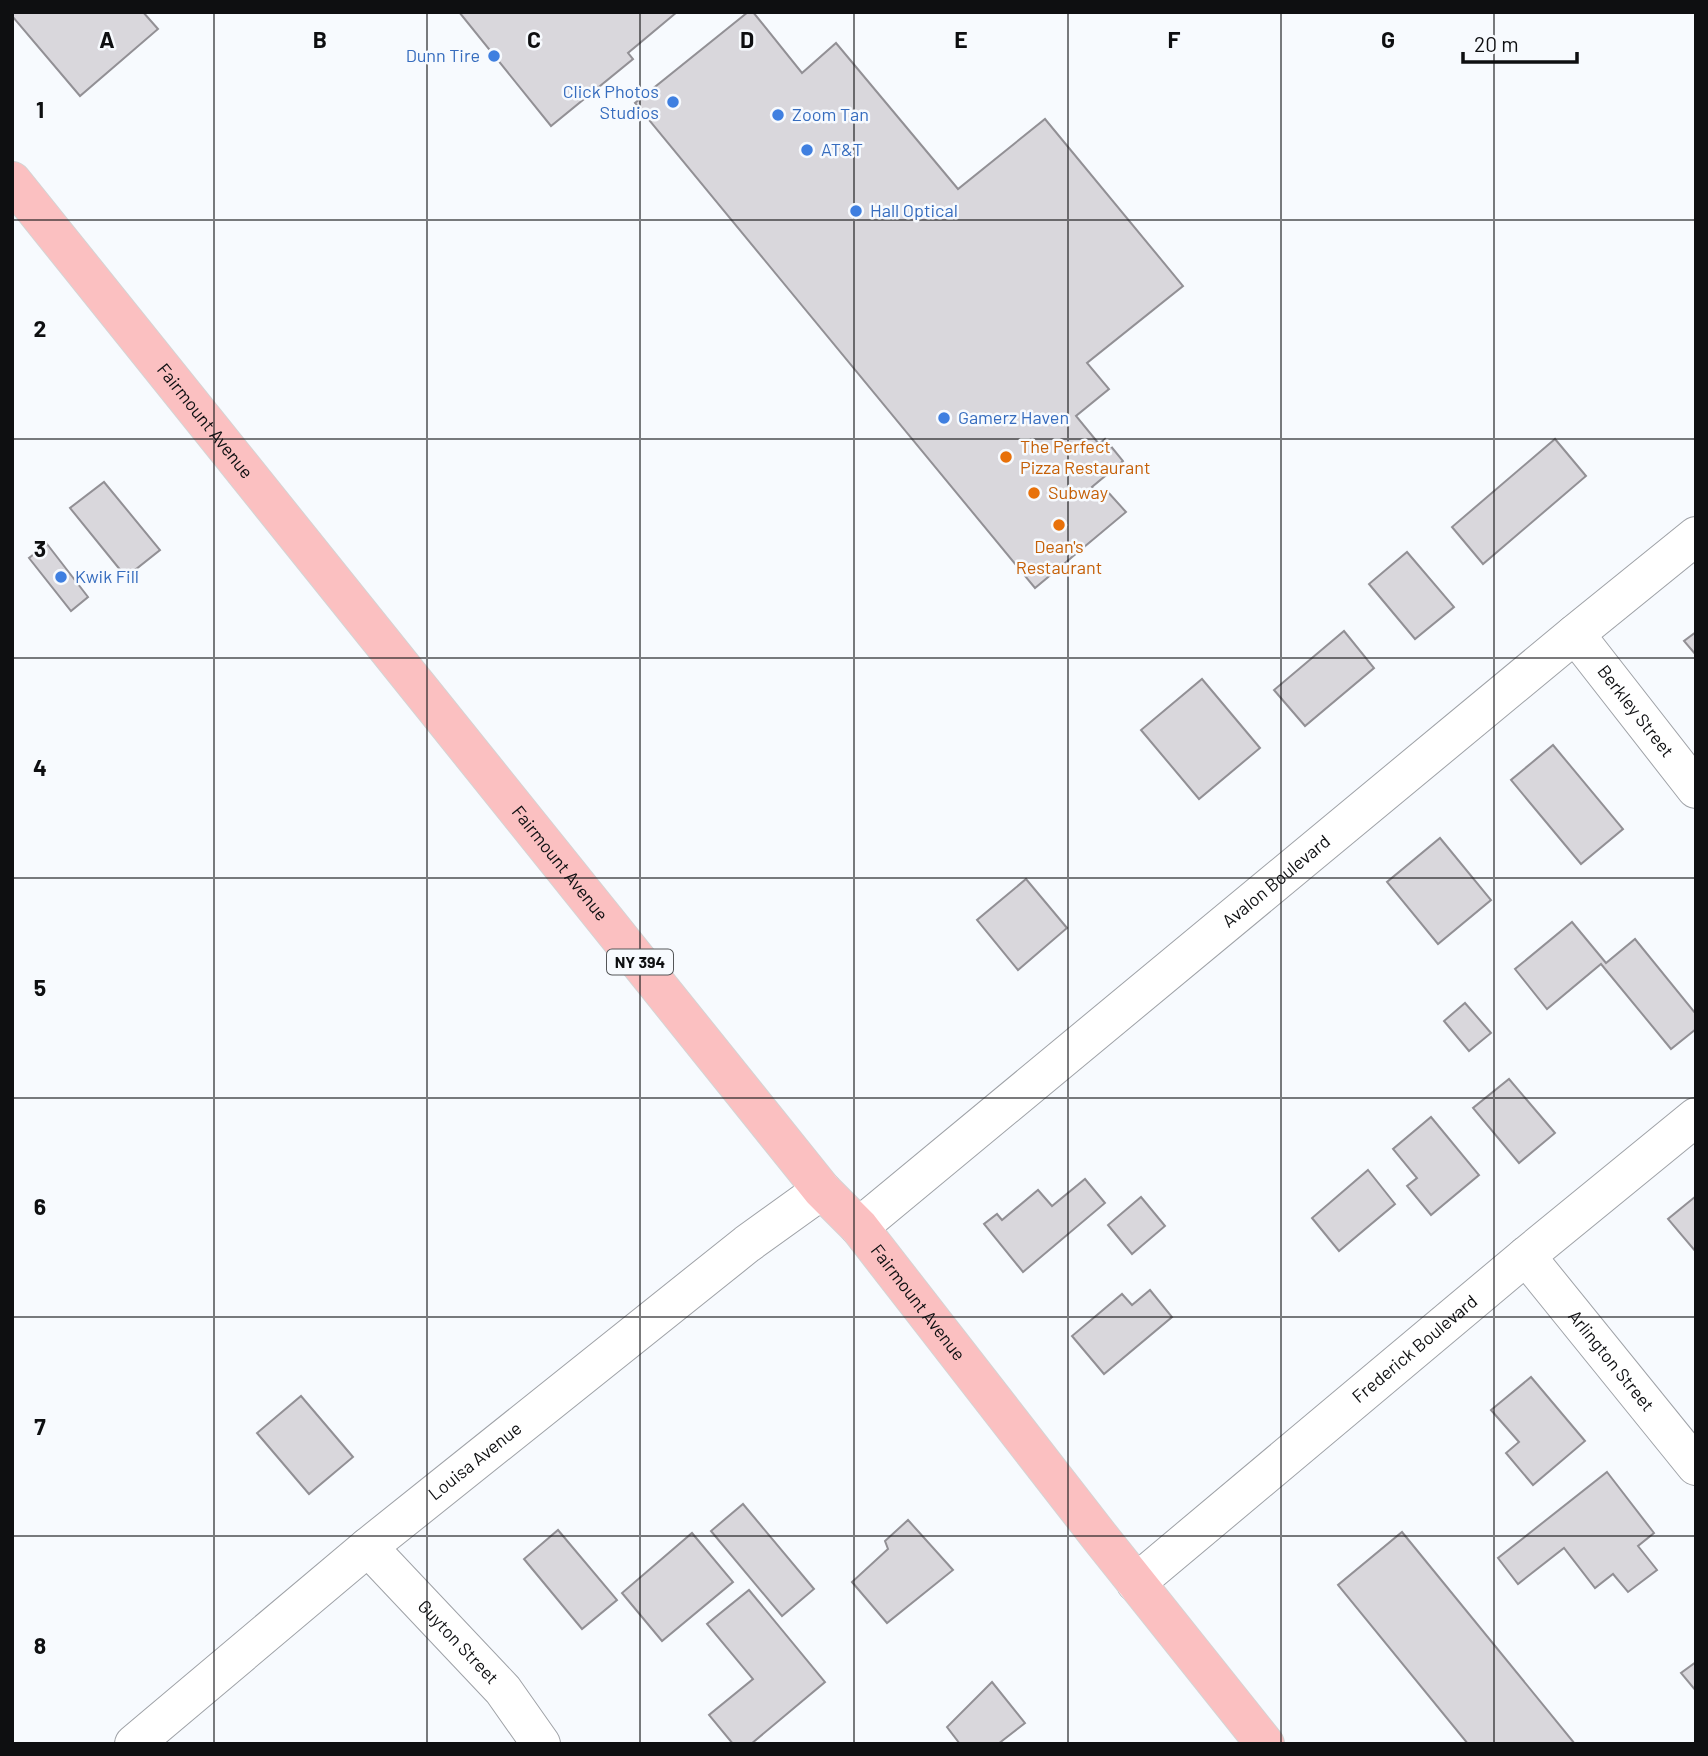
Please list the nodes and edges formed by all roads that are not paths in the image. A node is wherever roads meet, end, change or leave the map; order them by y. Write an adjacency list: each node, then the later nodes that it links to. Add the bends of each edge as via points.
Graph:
1 (12, 181): 6 (main road, Fairmount Avenue / NY 394)
2 (1696, 536): 3 (street, Avalon Boulevard)
3 (1575, 634): 4 (street, Berkley Street); 7 (street, Avalon Boulevard)
4 (1696, 789)
5 (1696, 1117): 8 (street, Frederick Boulevard)
6 (822, 1190): 7 (main road, Fairmount Avenue / NY 394); 10 (street, Louisa Avenue, via 747,1244)
7 (859, 1227): 11 (main road, Fairmount Avenue / NY 394)
8 (1527, 1256): 9 (street, Arlington Street); 11 (street, Frederick Boulevard)
9 (1696, 1466)
10 (368, 1547): 12 (street, Louisa Avenue); 13 (street, Guyton Street, via 503,1690)
11 (1136, 1583): 14 (main road, Fairmount Avenue / NY 394)
12 (134, 1744)
13 (541, 1744)
14 (1265, 1744)

